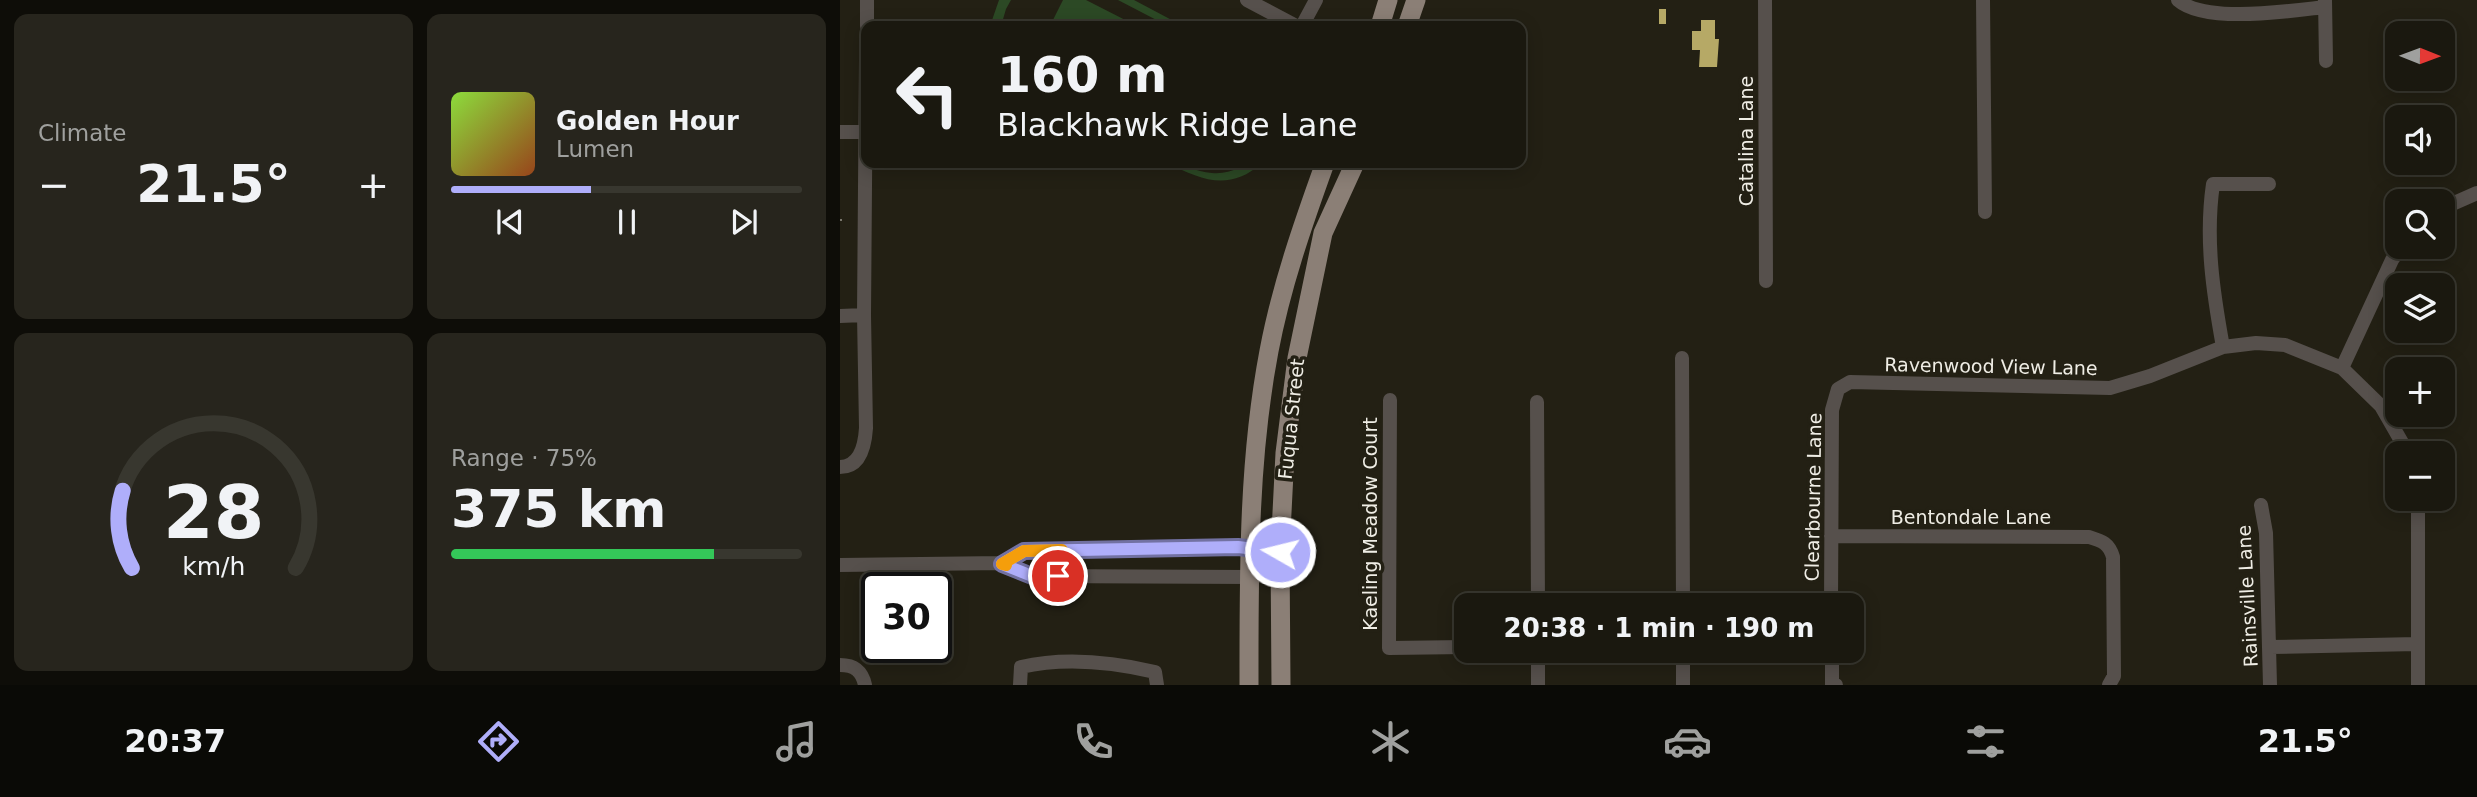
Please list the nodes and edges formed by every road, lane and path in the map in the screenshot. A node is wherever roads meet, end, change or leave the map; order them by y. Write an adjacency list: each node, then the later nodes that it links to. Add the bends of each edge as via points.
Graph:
1 (867, 0): 10 (street)
2 (1247, 0): 11 (street)
3 (1316, 0): 12 (street)
4 (1388, 0): 13 (main road)
5 (1416, 0): 14 (main road)
6 (1765, 0): 26 (street, Catalina Lane)
7 (1983, 0): 24 (street)
8 (2178, 0): 9 (street, via 2187,8 2229,15)
9 (2325, 4): 15 (street)
10 (867, 21)
11 (1287, 21)
12 (1305, 21)
13 (1382, 21)
14 (1408, 21)
15 (2326, 61)
16 (840, 132): 17 (street)
17 (861, 132)
18 (866, 168): 28 (street)
19 (1323, 168): 40 (main road, Fuqua Street, via 1295,247 1269,350 1256,440)
20 (1353, 168): 41 (main road, Fuqua Street, via 1323,233 1297,358 1285,453)
21 (2269, 184): 29 (street, via 2213,184 2210,260)
22 (2477, 193): 23 (street)
23 (2455, 203)
24 (1985, 212)
25 (2393, 259): 31 (street)
26 (1766, 281)
27 (840, 316): 28 (street)
28 (864, 316): 36 (street, via 865,444 855,462)
29 (2222, 346): 31 (street, Ravenwood View Lane, via 2285,345); 32 (street, Ravenwood View Lane, via 2110,388 1850,383)
30 (1682, 358): 46 (street)
31 (2342, 368): 35 (street, via 2381,406)
32 (1838, 390): 39 (street, Clearbourne Lane, via 1832,410)
33 (1390, 400): 49 (street, Kaeling Meadow Court, via 1389,648)
34 (1537, 402): 45 (street)
35 (2401, 441)
36 (840, 467)
37 (2261, 505): 50 (street, Rainsville Lane)
38 (2418, 511): 48 (street)
39 (1831, 536): 47 (street, Clearbourne Lane); 63 (street, Bentondale Lane, via 2089,537 2109,546 2113,557 2114,676)
40 (1249, 547): 41 (street); 42 (street, via 1024,551); 44 (main road, Fuqua Street)
41 (1280, 562): 44 (street); 59 (main road, Fuqua Street)
42 (1002, 564): 43 (street); 44 (street, via 1032,576)
43 (840, 565)
44 (1249, 577): 58 (main road, Fuqua Street)
45 (1538, 593)
46 (1683, 593)
47 (1831, 593)
48 (2417, 644): 50 (street); 65 (street)
49 (1454, 647)
50 (2270, 647): 64 (street, Rainsville Lane)
51 (1538, 663): 60 (street)
52 (1683, 663): 61 (street)
53 (1833, 663): 62 (street)
54 (840, 665): 56 (street, via 859,670)
55 (1156, 678): 57 (street, via 1119,663 1053,661 1021,667)
56 (865, 685)
57 (1020, 685)
58 (1250, 685)
59 (1281, 685)
60 (1538, 685)
61 (1683, 685)
62 (1834, 685)
63 (2110, 685)
64 (2270, 685)
65 (2418, 685)

